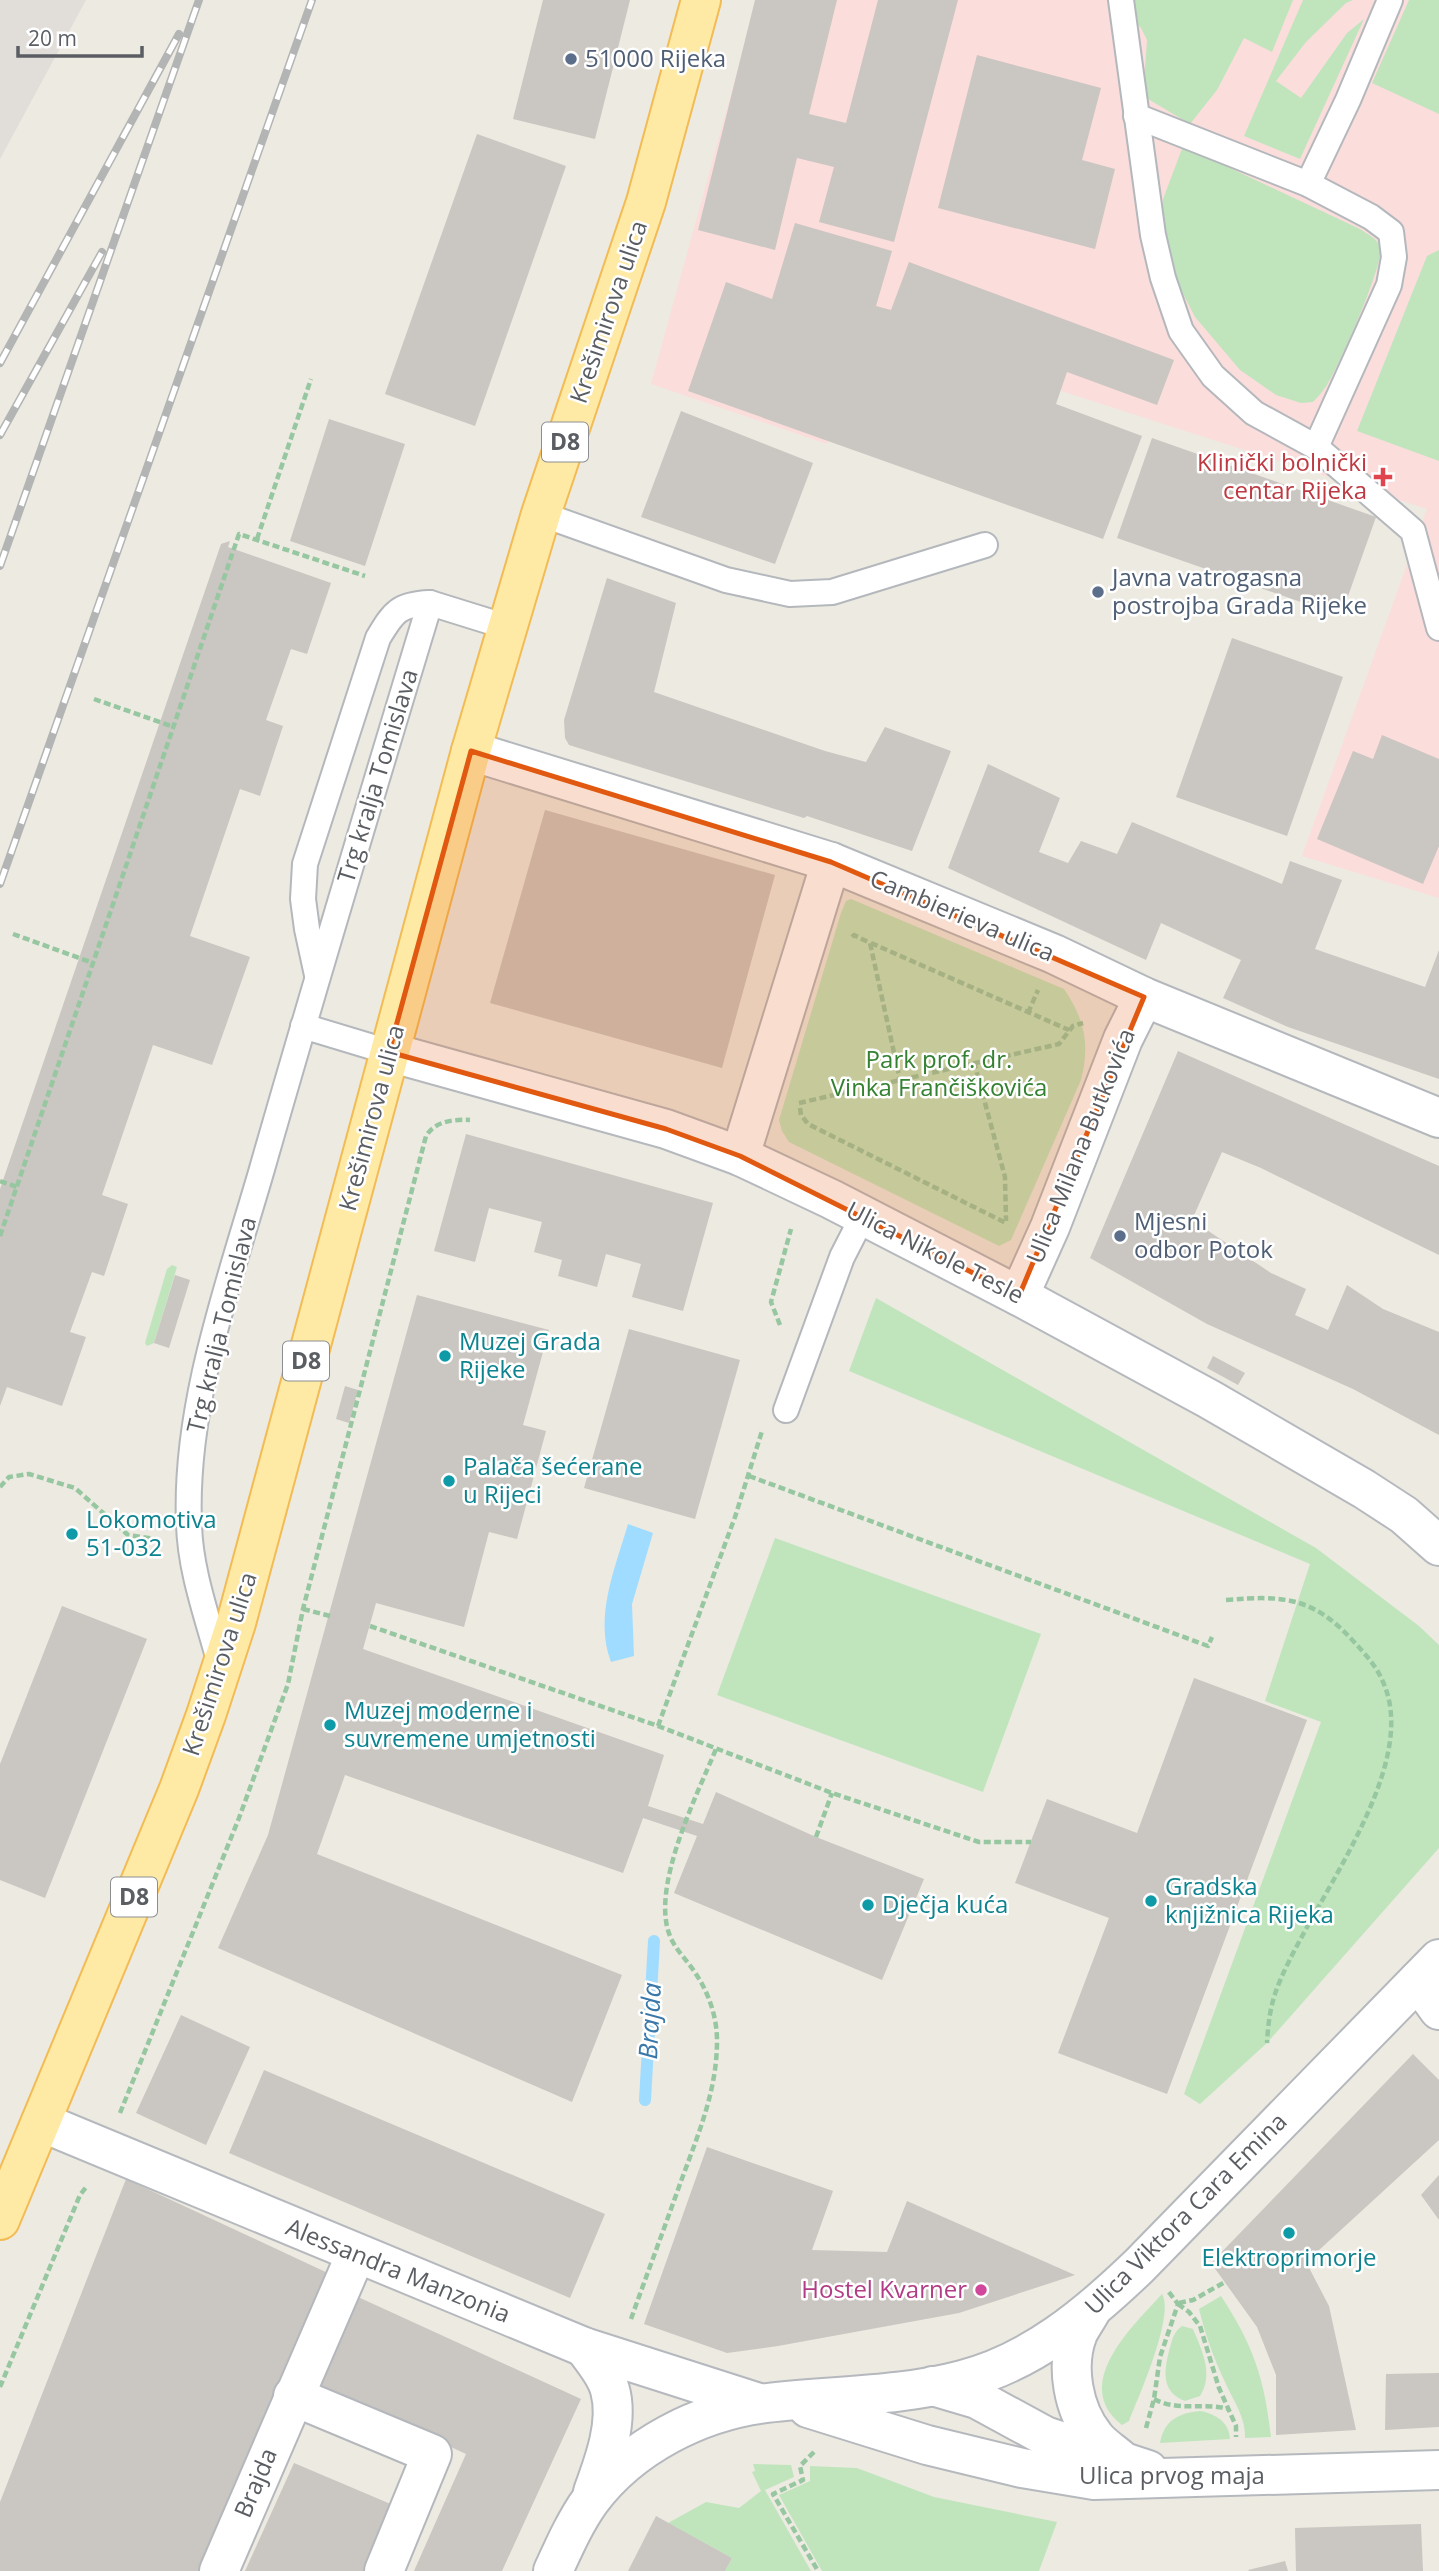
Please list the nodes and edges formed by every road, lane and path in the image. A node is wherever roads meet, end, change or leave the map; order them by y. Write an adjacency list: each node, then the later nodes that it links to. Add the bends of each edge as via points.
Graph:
1 (701, 0): 8 (main road, Krešimirova ulica / D8, via 646,202)
2 (1121, 0): 4 (lane)
3 (1390, 0): 5 (lane)
4 (1136, 116): 5 (lane); 7 (lane, via 1153,235 1181,331 1213,376 1254,413)
5 (1308, 184): 7 (lane, via 1391,232 1394,257 1389,285)
6 (311, 379): 9 (path)
7 (1316, 447): 14 (lane, via 1413,531)
8 (541, 514): 10 (lane, via 726,580 790,594 832,592); 13 (main road, Krešimirova ulica / D8)
9 (257, 540): 11 (path); 16 (path, via 239,534)
10 (985, 545)
11 (365, 576)
12 (421, 603): 13 (lane); 23 (lane, Trg kralja Tomislava); 23 (lane, via 401,607 377,638 305,864 303,899)
13 (507, 626): 17 (main road, Krešimirova ulica / D8)
14 (1439, 628)
15 (94, 699): 16 (path)
16 (174, 727): 22 (path)
17 (471, 751): 18 (main road, Cambierieva ulica); 28 (main road, Krešimirova ulica / D8)
18 (831, 862): 24 (main road, Cambierieva ulica); 36 (main road)
19 (13, 934): 22 (path)
20 (870, 943): 21 (path, via 854,935); 27 (path); 30 (path)
21 (845, 945)
22 (93, 962): 38 (path)
23 (317, 976): 26 (lane, Trg kralja Tomislava)
24 (1144, 996): 34 (main road, Cambierieva ulica); 44 (main road, Ulica Milana Butkovića)
25 (1083, 1023): 27 (path)
26 (303, 1026): 28 (lane); 57 (lane, Trg kralja Tomislava, via 221,1311 191,1446 188,1527)
27 (1069, 1030): 29 (path, via 1059,1044)
28 (389, 1052): 36 (main road, Ulica Nikole Tesle, via 667,1129); 57 (main road, Krešimirova ulica / D8)
29 (974, 1062): 30 (path); 40 (path, via 1005,1177)
30 (900, 1080): 33 (path)
31 (804, 1090): 33 (path)
32 (789, 1101): 33 (path)
33 (800, 1103): 40 (path, via 808,1124)
34 (1439, 1118)
35 (478, 1120): 53 (path, via 441,1123 426,1136)
36 (740, 1156): 39 (main road, Ulica Nikole Tesle)
37 (0, 1181): 38 (path)
38 (17, 1187): 43 (path)
39 (863, 1216): 44 (main road, Ulica Nikole Tesle); 46 (lane, via 842,1256)
40 (1006, 1223): 42 (path)
41 (791, 1229): 45 (path, via 771,1302)
42 (1010, 1231)
43 (0, 1236)
44 (1019, 1296): 51 (main road, Ulica Nikole Tesle, via 1364,1489 1404,1515)
45 (783, 1333)
46 (786, 1410)
47 (764, 1423): 48 (path)
48 (749, 1476): 56 (path, via 1208,1646); 58 (path)
49 (0, 1487): 50 (path, via 9,1478 29,1474 75,1488 128,1535)
50 (155, 1538)
51 (1439, 1546)
52 (1226, 1600): 64 (path, via 1275,1597 1297,1601 1326,1617 1372,1662 1384,1683 1390,1709 1389,1747 1378,1787 1288,1962 1269,2018)
53 (303, 1609): 54 (path); 65 (path, via 284,1696)
54 (330, 1616)
55 (370, 1626): 58 (path)
56 (1212, 1637)
57 (221, 1669): 66 (main road, Krešimirova ulica / D8, via 179,1789)
58 (658, 1726): 59 (path)
59 (716, 1748): 60 (path); 74 (path, via 675,1853 664,1914 670,1936 695,1972 713,2012 716,2065 702,2123)
60 (832, 1793): 61 (path); 62 (path, via 978,1842)
61 (816, 1837)
62 (1031, 1842)
63 (1432, 1983): 73 (main road, Ulica Viktora Cara Emina)
64 (1267, 2043)
65 (120, 2114)
66 (41, 2122): 68 (main road, Krešimirova ulica / D8); 69 (main road, Alessandra Manzonia)
67 (89, 2183): 77 (path)
68 (0, 2220)
69 (356, 2254): 75 (main road, Alessandra Manzonia); 78 (main road, Brajda)
70 (1225, 2283): 72 (path)
71 (1164, 2285): 72 (path)
72 (1178, 2304): 79 (path, via 1160,2357); 81 (path, via 1200,2326)
73 (1093, 2307): 76 (main road, Ulica Viktora Cara Emina, via 1052,2339 1002,2367); 85 (main road, via 1079,2333 1072,2377 1083,2420 1096,2439)
74 (630, 2321)
75 (584, 2347): 80 (main road, Alessandra Manzonia, via 684,2381); 88 (main road, via 607,2380 612,2410 604,2461)
76 (933, 2386): 80 (main road, Ulica Viktora Cara Emina); 85 (main road, via 977,2399 1045,2436)
77 (0, 2387)
78 (293, 2396): 89 (main road, Brajda); 90 (main road, via 432,2454)
79 (1154, 2399): 81 (path, via 1181,2407); 82 (path)
80 (775, 2403): 87 (main road, Ulica prvog maja, via 1060,2476); 88 (main road, via 706,2418 658,2440 605,2482)
81 (1229, 2409): 83 (path, via 1236,2426)
82 (1147, 2425)
83 (1234, 2447)
84 (815, 2452): 92 (path, via 800,2466 803,2480 774,2494)
85 (1120, 2459): 87 (main road)
86 (1439, 2470): 87 (main road, Ulica prvog maja)
87 (1181, 2479)
88 (589, 2502): 91 (main road)
89 (219, 2571)
90 (384, 2571)
91 (553, 2571)
92 (818, 2571)

